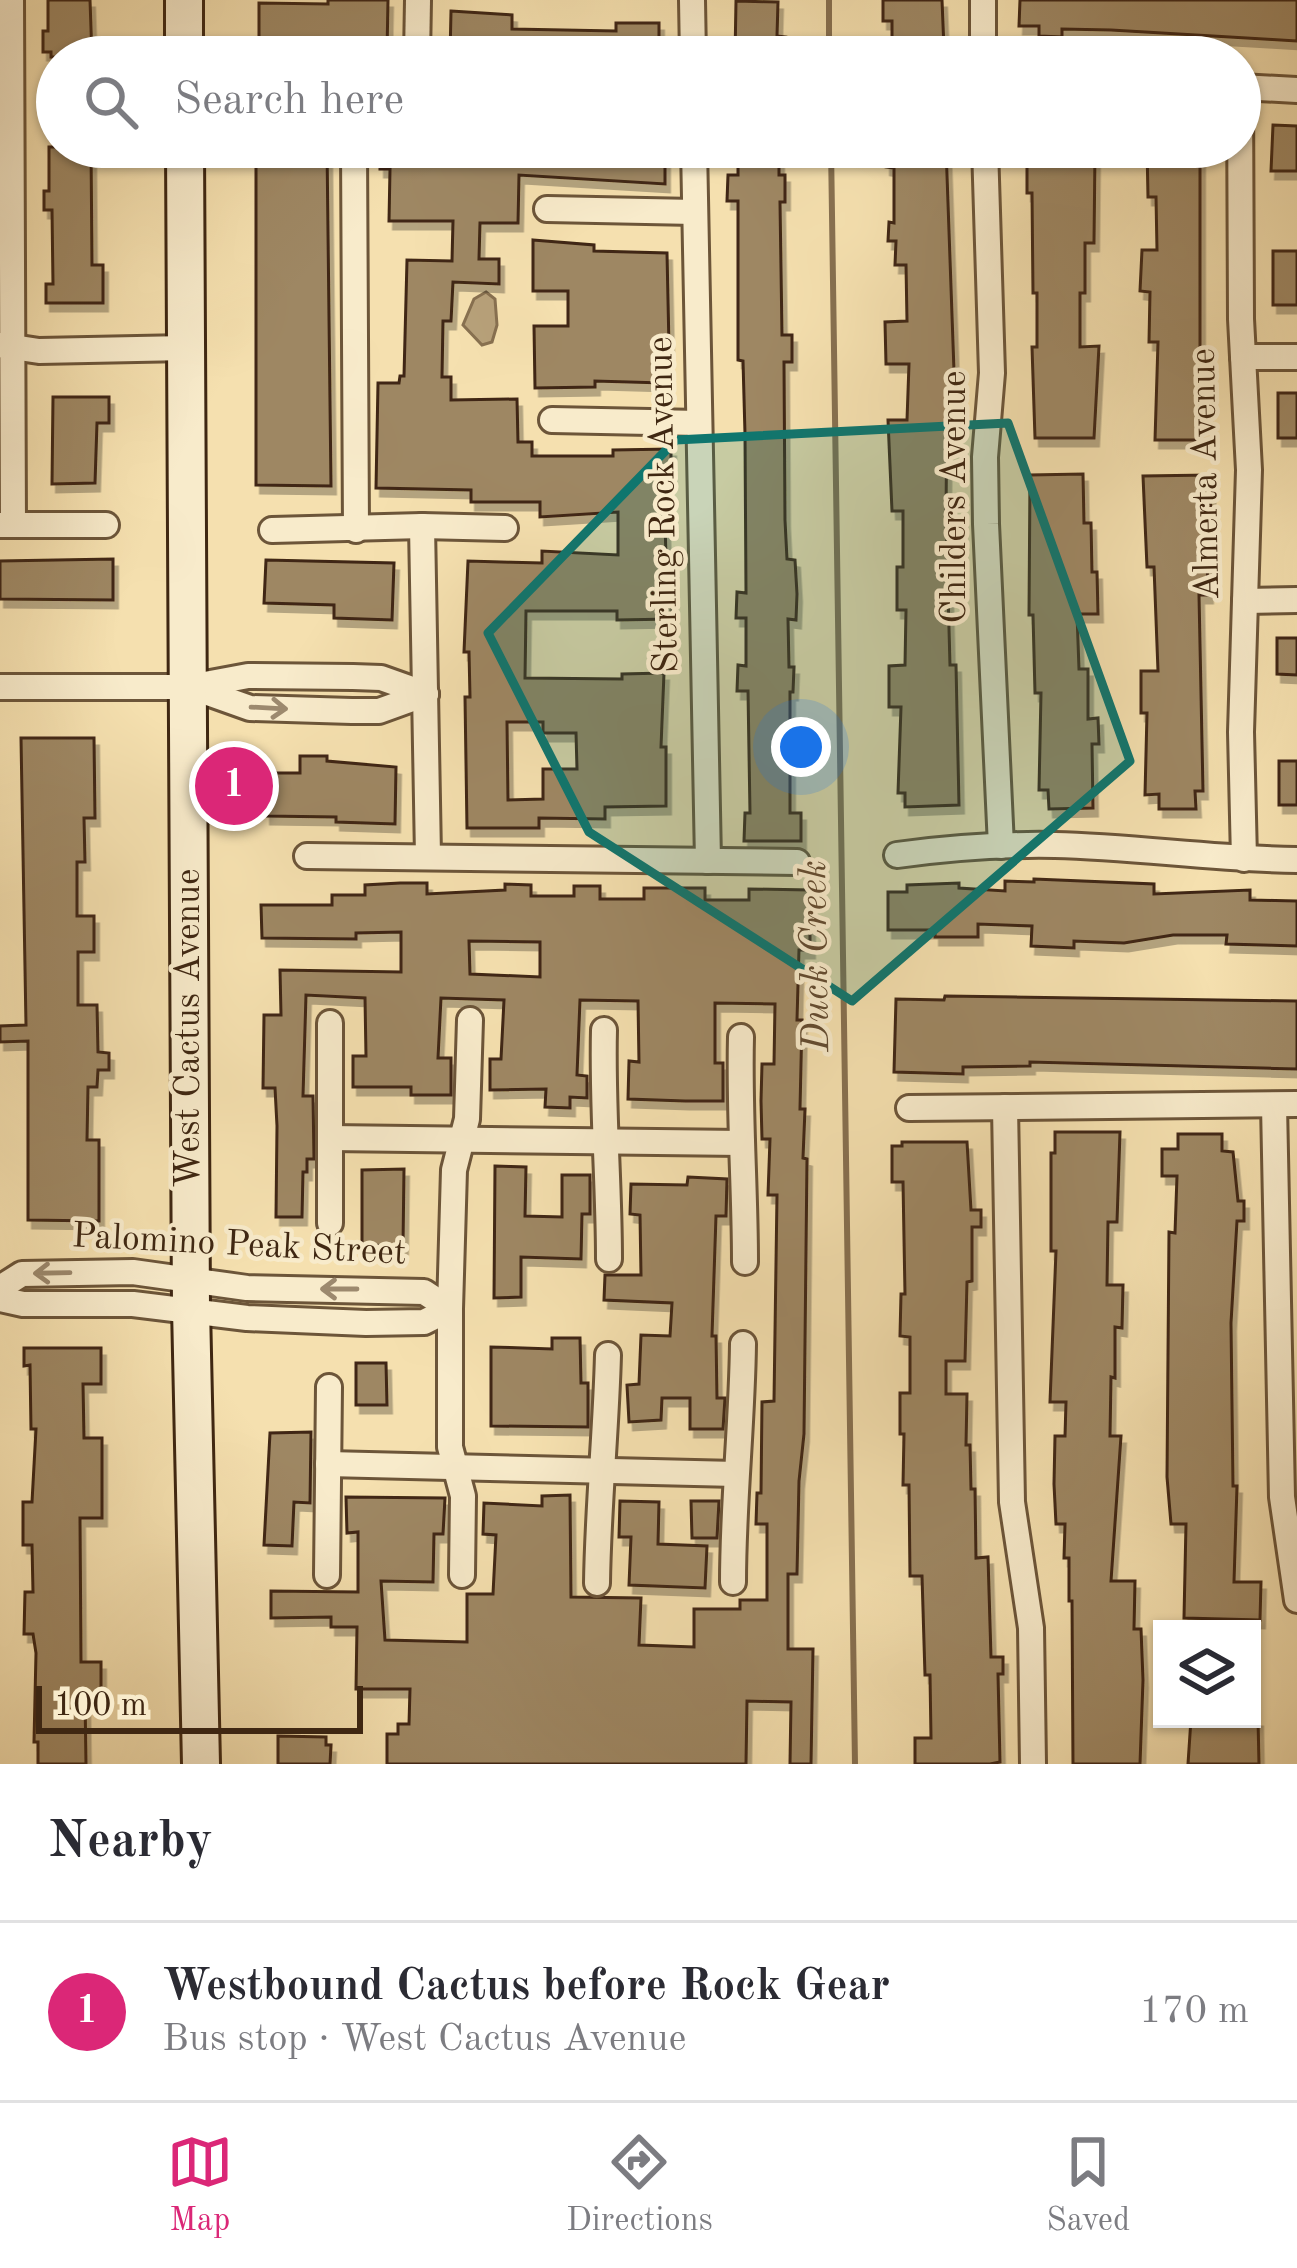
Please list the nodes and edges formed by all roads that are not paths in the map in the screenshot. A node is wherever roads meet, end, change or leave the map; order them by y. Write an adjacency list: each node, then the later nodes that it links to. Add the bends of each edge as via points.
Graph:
1 (11, 0): 19 (street)
2 (184, 0): 6 (main road)
3 (418, 0): 7 (street)
4 (692, 0): 8 (street)
5 (983, 0): 9 (street)
6 (184, 36)
7 (417, 36)
8 (693, 36)
9 (983, 36)
10 (1261, 89): 11 (street)
11 (1297, 90)
12 (185, 168): 20 (main road, West Cactus Avenue)
13 (355, 168): 30 (street)
14 (694, 168): 18 (street, Sterling Rock Avenue)
15 (987, 168): 36 (street, Childers Avenue, via 986,524)
16 (1241, 168): 21 (street, Almerta Avenue)
17 (547, 209): 18 (street)
18 (695, 212): 24 (street, Sterling Rock Avenue)
19 (7, 345): 20 (street); 25 (street)
20 (186, 348): 34 (main road, West Cactus Avenue)
21 (1243, 357): 22 (street); 32 (street, Almerta Avenue)
22 (1297, 357)
23 (552, 420): 24 (street)
24 (699, 423): 42 (street, Sterling Rock Avenue)
25 (7, 525): 26 (street)
26 (106, 525)
27 (422, 526): 28 (street); 30 (street); 35 (street)
28 (505, 528)
29 (272, 530): 30 (street)
30 (356, 530)
31 (1297, 600): 32 (street)
32 (1245, 601): 40 (street, Almerta Avenue)
33 (0, 687): 34 (street)
34 (189, 687): 35 (street, via 250,708 379,711); 59 (main road, West Cactus Avenue)
35 (426, 694): 39 (street)
36 (1001, 846): 37 (street); 40 (street)
37 (897, 855)
38 (307, 856): 39 (street)
39 (428, 856): 42 (street)
40 (1244, 859): 41 (street)
41 (1297, 860)
42 (708, 861): 43 (street)
43 (797, 862)
44 (470, 1020): 52 (street)
45 (330, 1023): 51 (street)
46 (604, 1030): 53 (street)
47 (741, 1037): 54 (street)
48 (1286, 1104): 49 (street); 65 (street)
49 (1004, 1107): 50 (street); 76 (street, via 1012,1502 1030,1628)
50 (909, 1108)
51 (331, 1138): 52 (street); 55 (street)
52 (462, 1139): 53 (street); 61 (street)
53 (604, 1141): 54 (street); 56 (street)
54 (742, 1143): 57 (street)
55 (330, 1223)
56 (609, 1259)
57 (745, 1262)
58 (0, 1288): 59 (street, Palomino Peak Street, one-way to 58, via 133,1272 22,1274)
59 (191, 1295): 60 (street, Palomino Peak Street, via 133,1304); 61 (street, Palomino Peak Street, via 247,1318 424,1322); 75 (main road, West Cactus Avenue)
60 (0, 1299)
61 (450, 1310): 67 (street)
62 (743, 1344): 69 (street)
63 (608, 1354): 68 (street)
64 (329, 1387): 66 (street)
65 (1287, 1404): 74 (street, via 1282,1497)
66 (328, 1463): 67 (street); 70 (street)
67 (455, 1468): 68 (street); 71 (street, via 463,1496)
68 (601, 1471): 69 (street); 73 (street)
69 (736, 1474): 72 (street)
70 (327, 1575)
71 (462, 1575)
72 (734, 1582)
73 (597, 1583)
74 (1297, 1600)
75 (201, 1764)
76 (1033, 1764)

